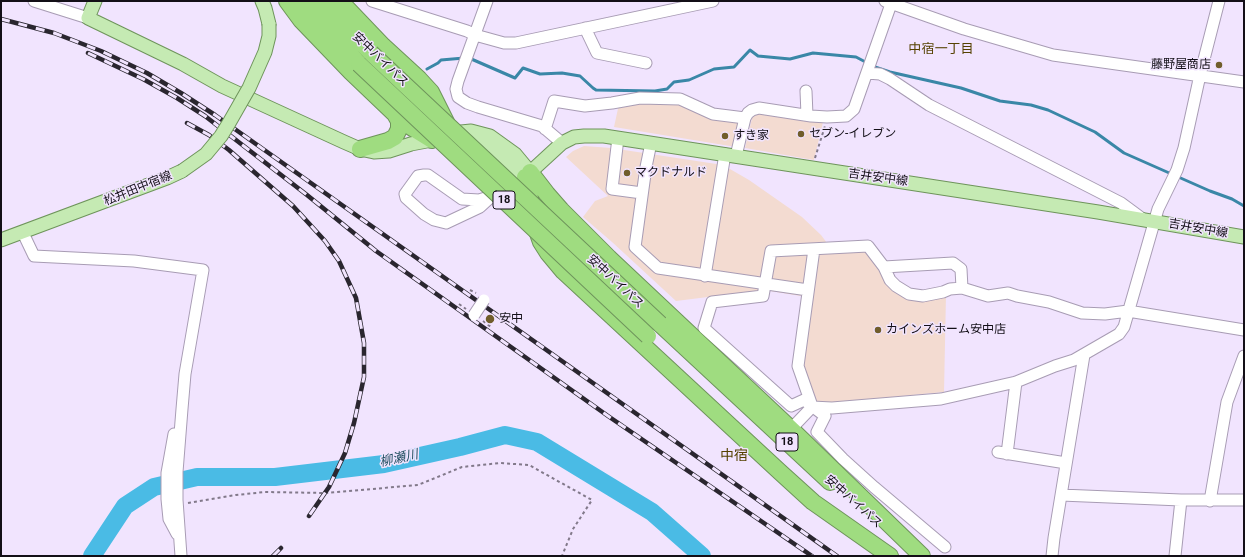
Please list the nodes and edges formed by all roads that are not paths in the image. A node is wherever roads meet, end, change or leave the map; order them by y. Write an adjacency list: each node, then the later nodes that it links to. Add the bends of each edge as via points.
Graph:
1 (34, 1): 13 (street)
2 (95, 1): 13 (main road)
3 (262, 1): 37 (main road, 松井田中宿線, bridge, via 269,24 265,52 249,88 229,123 206,154 167,178)
4 (287, 1): 22 (highway, via 301,20)
5 (303, 1): 16 (highway, 安中バイパス / 18)
6 (322, 1): 16 (highway, 安中バイパス / 18)
7 (340, 1): 26 (highway, via 431,92)
8 (372, 1): 15 (street)
9 (486, 1): 15 (street)
10 (713, 1): 14 (street)
11 (1219, 1): 19 (street)
12 (888, 2): 18 (street); 19 (street, via 964,29 1053,55)
13 (88, 18): 31 (main road, via 222,86)
14 (585, 28): 15 (street, via 504,43); 17 (street, via 596,53)
15 (475, 35): 25 (street, via 456,86 458,97 473,105)
16 (365, 58): 64 (highway, 安中バイパス / 18, bridge, via 648,336); 65 (highway, 安中バイパス / 18, bridge, via 660,324 860,510)
17 (646, 62)
18 (867, 73): 23 (street, via 854,109 846,116); 36 (street, via 880,74 890,79 929,105)
19 (1200, 76): 20 (street); 36 (street, via 1177,170)
20 (1244, 82)
21 (806, 91): 23 (street)
22 (395, 114): 28 (highway); 31 (highway, via 399,128 395,137)
23 (807, 115): 24 (street, via 759,108 748,113)
24 (745, 118): 25 (street, via 713,114 680,99 640,98 585,106 554,101); 32 (street)
25 (545, 129): 29 (street)
26 (450, 133): 28 (main road); 33 (main road, via 472,131 490,136 515,154)
27 (618, 138): 29 (main road, 吉井安中線, via 584,136 574,137); 30 (main road, 吉井安中線); 34 (street, via 612,189)
28 (432, 140): 31 (main road, via 388,151); 33 (main road, via 464,139 482,145)
29 (562, 143): 33 (main road, 吉井安中線)
30 (651, 143): 32 (main road, 吉井安中線); 34 (street)
31 (360, 149)
32 (730, 155): 36 (main road, 吉井安中線); 43 (street)
33 (527, 174): 35 (street); 41 (highway); 46 (highway, via 535,225 541,242 563,271)
34 (642, 193): 43 (street, via 635,247 658,268)
35 (492, 196): 35 (street, via 480,206 446,223 424,214 406,198 405,194 418,176 428,175 462,199 479,200)
36 (1150, 221): 38 (main road, 吉井安中線); 49 (street)
37 (23, 233): 39 (main road, 松井田中宿線); 63 (street, via 34,256 134,261 203,270 185,374 172,472 173,505)
38 (1244, 237)
39 (1, 240)
40 (814, 249): 42 (street, via 868,246); 44 (street, via 771,250); 47 (street)
41 (609, 258): 46 (highway); 56 (highway)
42 (884, 267): 45 (street, via 890,280 909,294 923,296); 45 (street, via 953,263 961,270)
43 (705, 276): 44 (street)
44 (765, 284): 47 (street); 55 (street, via 763,296 712,302 704,328 791,406 804,400)
45 (962, 288): 49 (street, via 988,296 1008,293 1049,302 1082,313)
46 (583, 289): 64 (highway, via 813,502)
47 (808, 290): 55 (street, via 798,366)
48 (484, 300): 50 (street, bridge)
49 (1128, 311): 51 (street); 52 (street, via 1124,327 1119,334)
50 (474, 315)
51 (1244, 330)
52 (1084, 355): 54 (street); 57 (street)
53 (1244, 356): 61 (street, via 1227,402)
54 (1016, 382): 55 (street, via 941,399 832,408); 57 (street, via 1003,453)
55 (812, 407): 56 (street); 62 (street, via 825,416 817,432 869,482)
56 (791, 430): 66 (highway)
57 (1066, 463): 58 (street)
58 (1061, 495): 59 (street); 67 (street)
59 (1181, 500): 61 (street); 68 (street)
60 (1244, 500): 61 (street)
61 (1210, 501)
62 (945, 547)
63 (181, 556)
64 (890, 556)
65 (916, 556)
66 (922, 556)
67 (1052, 556)
68 (1175, 556)

